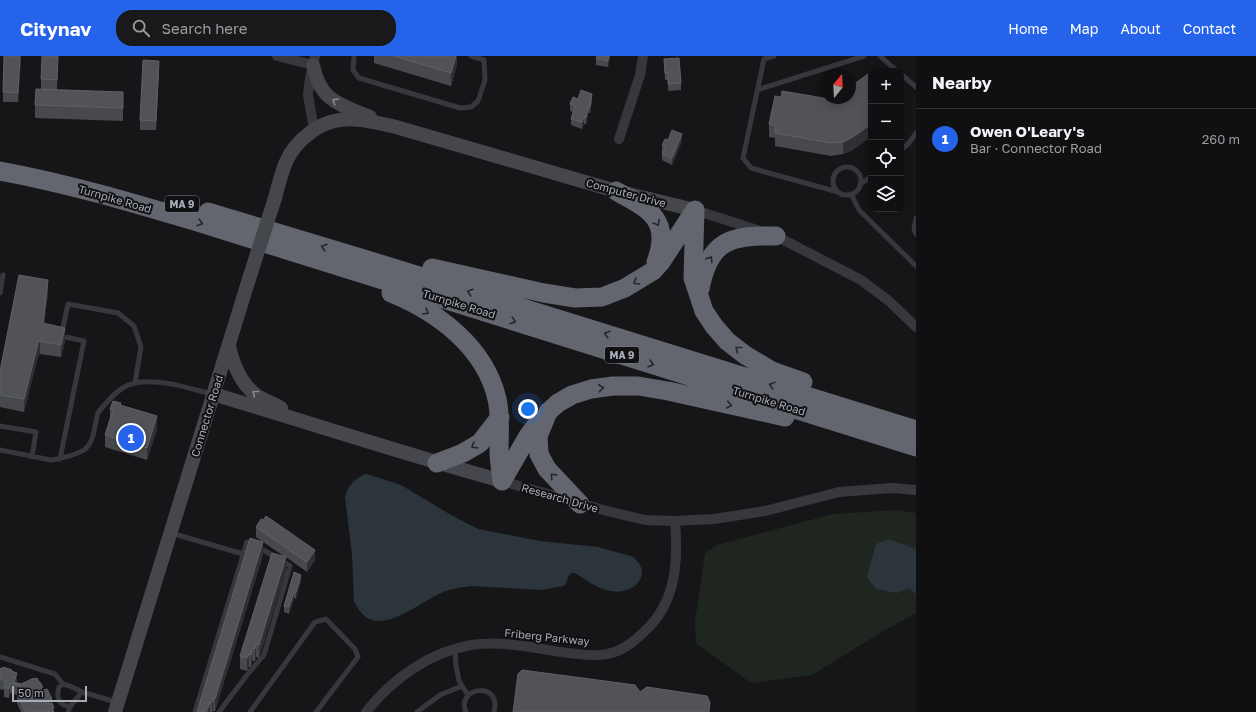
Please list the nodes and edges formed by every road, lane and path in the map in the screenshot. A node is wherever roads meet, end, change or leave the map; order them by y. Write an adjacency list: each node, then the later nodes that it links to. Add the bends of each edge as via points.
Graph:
1 (277, 56): 8 (street)
2 (354, 56): 3 (lane, via 353,70 359,78 460,108 471,107 478,101 485,80 484,60)
3 (471, 56)
4 (643, 56): 16 (street, via 640,75)
5 (774, 56): 12 (lane, via 764,59)
6 (864, 56): 12 (lane)
7 (880, 56): 9 (lane)
8 (314, 61): 13 (street, one-way to 8, via 334,102 322,90 315,76); 14 (street, via 308,95)
9 (894, 68)
10 (904, 77): 11 (lane)
11 (916, 87)
12 (757, 90): 23 (lane, via 743,158 751,168)
13 (396, 128): 14 (street, Computer Drive, via 372,121 351,119 332,121); 22 (street, Computer Drive)
14 (314, 130): 37 (street, Connector Road, bridge, via 299,142 285,163)
15 (916, 133): 17 (lane)
16 (619, 139)
17 (904, 147)
18 (0, 158): 29 (highway, Turnpike Road / MA 9, one-way to 18, via 141,192)
19 (0, 171): 30 (highway, Turnpike Road / MA 9, one-way to 30, via 114,198)
20 (868, 179): 21 (lane)
21 (860, 184): 23 (lane, via 860,178 852,168 839,169 832,181); 24 (lane)
22 (616, 191): 25 (street, Computer Drive); 32 (highway, one-way to 32, via 644,207 659,223 661,246)
23 (838, 192): 24 (lane)
24 (852, 194): 31 (lane, via 859,210)
25 (695, 210): 28 (street, Computer Drive); 32 (highway); 35 (highway, via 693,278)
26 (916, 218): 27 (lane)
27 (916, 234)
28 (776, 236): 35 (highway, one-way to 28, via 706,266 721,246 737,238); 36 (street, Computer Drive, via 861,280 889,301)
29 (361, 258): 32 (highway, one-way to 29, via 625,288 602,297 575,298 387,257); 45 (highway, Turnpike Road / MA 9, one-way to 29)
30 (329, 264): 41 (highway, one-way to 41, via 352,279 414,304 460,335 473,350 492,384); 46 (highway, Turnpike Road / MA 9, one-way to 46)
31 (916, 266)
32 (653, 271)
33 (3, 275): 34 (lane)
34 (0, 293)
35 (699, 296): 42 (highway, one-way to 35, via 772,371 727,341 704,312)
36 (916, 327)
37 (229, 346): 39 (street, Connector Road); 43 (street, one-way to 37, via 256,395 242,380)
38 (135, 383): 39 (lane, via 168,384); 49 (lane, via 113,395 99,412 92,439 84,450); 49 (lane, via 141,347 134,326 118,313 68,304 61,336 84,341)
39 (214, 394): 43 (street, Research Drive); 55 (street, Connector Road)
40 (548, 412): 46 (highway, one-way to 46, via 558,402 591,388 638,386); 51 (highway, via 528,436); 53 (highway, one-way to 40, via 547,469 539,454 538,436)
41 (500, 417): 50 (highway, one-way to 50, via 480,443); 51 (highway, via 499,452)
42 (916, 421)
43 (314, 424): 50 (street, Research Drive)
44 (0, 426): 48 (lane, via 36,432)
45 (916, 430)
46 (916, 448)
47 (0, 450): 48 (lane)
48 (32, 457): 49 (lane, via 51,460)
49 (60, 458)
50 (437, 463): 51 (street, Research Drive)
51 (502, 481): 53 (street, Research Drive)
52 (916, 490): 54 (street, Research Drive, via 892,488 839,492 765,511 714,520)
53 (580, 504): 54 (street, Research Drive, via 645,520)
54 (675, 520): 57 (street, Friberg Parkway, via 677,547 672,589 664,608 653,623 626,647 607,654 582,654 497,644)
55 (170, 532): 56 (lane); 64 (street, Connector Road)
56 (243, 554): 66 (lane); 67 (lane, via 247,542 290,566 264,655)
57 (454, 649): 60 (lane); 70 (street, Friberg Parkway, via 405,674)
58 (0, 657): 59 (lane, via 55,674)
59 (63, 684): 61 (lane); 63 (lane, via 57,694 64,706)
60 (462, 686): 62 (lane); 71 (lane, via 440,695)
61 (82, 692): 63 (lane); 64 (lane)
62 (468, 695): 72 (lane, via 464,702); 73 (lane, via 474,691 489,692 494,698)
63 (70, 706): 65 (lane)
64 (117, 708)
65 (68, 712)
66 (195, 712)
67 (219, 712)
68 (250, 712): 69 (lane, via 315,622 326,619 355,649 358,657)
69 (316, 712)
70 (366, 712)
71 (417, 712)
72 (466, 712)
73 (494, 712)

